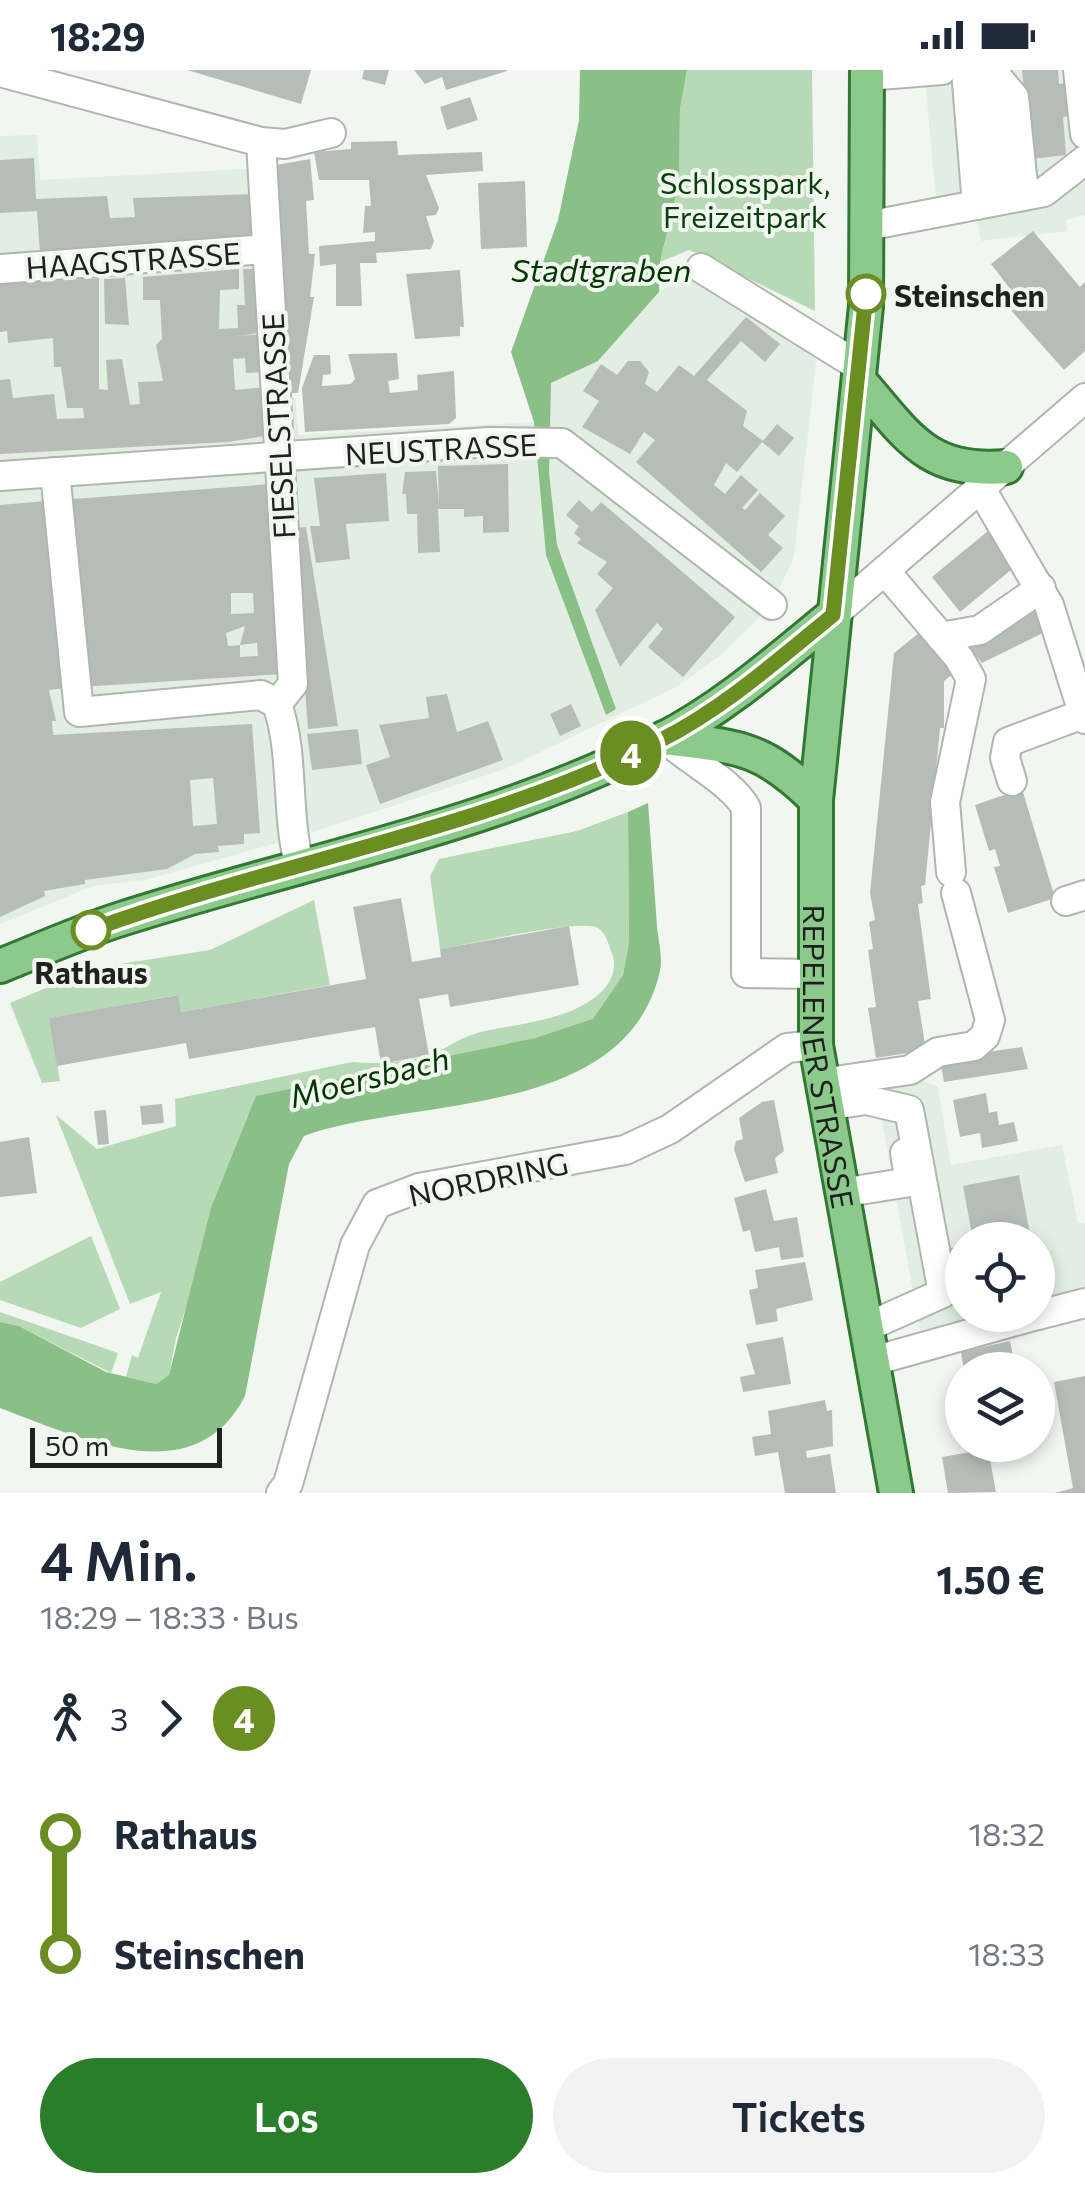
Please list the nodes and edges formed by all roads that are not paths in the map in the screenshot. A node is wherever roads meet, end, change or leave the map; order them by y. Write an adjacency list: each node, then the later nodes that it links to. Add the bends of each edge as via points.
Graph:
1 (942, 70): 6 (street)
2 (966, 70): 11 (street)
3 (990, 70): 11 (street)
4 (1078, 70): 8 (street)
5 (0, 72): 9 (street)
6 (867, 73): 12 (main road, REPELENER STRASSE)
7 (331, 133): 9 (street, via 286,144)
8 (1085, 134)
9 (261, 142): 13 (street, FIESELSTRASSE)
10 (1085, 160): 11 (street, via 1044,192)
11 (1001, 200): 12 (street)
12 (867, 226): 16 (main road, REPELENER STRASSE)
13 (267, 249): 15 (street, HAAGSTRASSE); 18 (street, FIESELSTRASSE)
14 (701, 268): 16 (street)
15 (0, 269)
16 (860, 373): 19 (main road, via 910,438 947,465); 26 (main road, REPELENER STRASSE)
17 (1085, 398): 19 (street)
18 (279, 456): 20 (street, NEUSTRASSE); 25 (street, NEUSTRASSE, via 562,443); 28 (street, FIESELSTRASSE, via 293,684)
19 (1006, 467): 22 (street)
20 (55, 472): 21 (street, NEUSTRASSE); 28 (street, via 78,712 261,695)
21 (0, 476)
22 (981, 490): 23 (street); 24 (street)
23 (885, 571): 26 (street); 27 (street)
24 (1041, 588): 27 (street, via 980,630); 29 (street)
25 (772, 606)
26 (833, 615): 30 (main road, via 768,669); 32 (main road, REPELENER STRASSE)
27 (941, 637): 37 (street, via 968,671 971,686 944,802 954,882 990,1020 974,1046 938,1052 910,1070)
28 (277, 704): 33 (street)
29 (1084, 716): 31 (street, via 1008,742)
30 (659, 741): 32 (main road, via 738,747 763,756); 33 (main road, via 467,818); 35 (street, via 737,791 746,808 746,973)
31 (1012, 781)
32 (816, 800): 35 (main road, REPELENER STRASSE)
33 (300, 867): 34 (main road, via 119,920)
34 (0, 966)
35 (815, 974): 36 (main road, REPELENER STRASSE)
36 (816, 1045): 37 (main road, REPELENER STRASSE); 45 (street, NORDRING, via 786,1048 670,1129 625,1150 419,1188 376,1204 355,1246)
37 (823, 1094): 38 (street, via 897,1107); 39 (main road, REPELENER STRASSE)
38 (916, 1181): 39 (street); 42 (street, via 943,1293)
39 (842, 1193): 42 (main road, REPELENER STRASSE)
40 (1085, 1303): 41 (street)
41 (1055, 1310)
42 (867, 1328): 44 (main road, REPELENER STRASSE)
43 (976, 1332): 44 (street)
44 (873, 1361): 46 (main road, REPELENER STRASSE)
45 (281, 1493)
46 (896, 1493)

